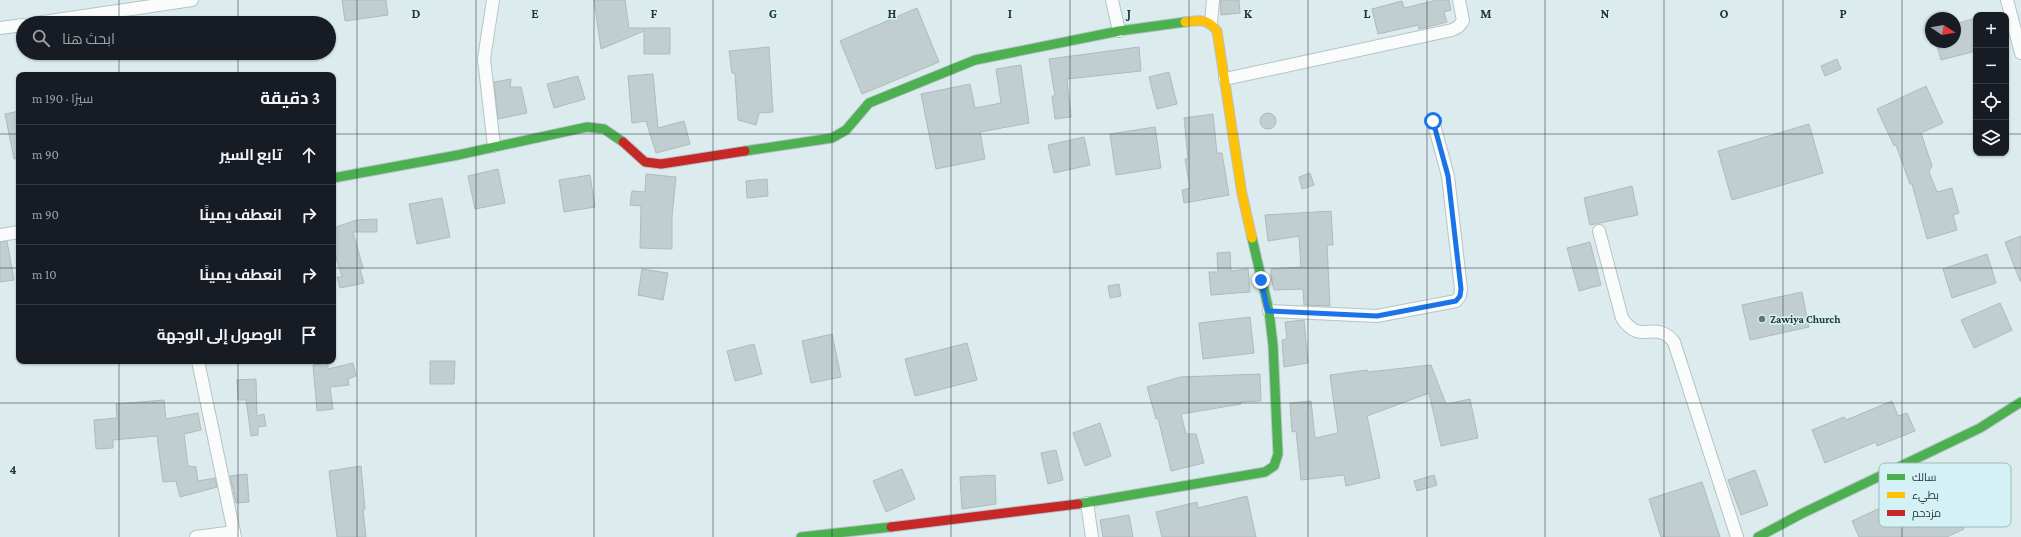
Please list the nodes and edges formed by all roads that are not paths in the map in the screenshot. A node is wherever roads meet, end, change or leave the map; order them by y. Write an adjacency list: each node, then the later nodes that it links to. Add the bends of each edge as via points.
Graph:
1 (192, 0): 7 (street)
2 (493, 0): 15 (street, via 484,59)
3 (1112, 0): 11 (street)
4 (1213, 0): 8 (street)
5 (1459, 0): 13 (street, via 1463,21 1452,30)
6 (2007, 0): 12 (street)
7 (83, 16)
8 (1211, 23): 11 (street, via 1200,20); 13 (street, via 1217,30)
9 (16, 26): 10 (street)
10 (0, 28)
11 (1119, 31): 15 (street, via 975,60 869,103 846,130 832,138 661,164 645,162 617,136 604,129 587,127)
12 (2021, 53)
13 (1225, 79): 20 (street, via 1242,194)
14 (1433, 121): 20 (street, via 1448,176 1461,289 1456,301 1377,316)
15 (494, 146): 16 (street)
16 (336, 177)
17 (1599, 231): 30 (street, via 1622,318 1636,332 1660,331 1668,334 1674,342)
18 (16, 232): 19 (street)
19 (0, 235)
20 (1268, 311): 25 (street, via 1273,345 1278,454 1277,463 1273,468 1265,472)
21 (199, 364): 26 (street)
22 (2021, 402): 23 (street, via 1980,428)
23 (1907, 463)
24 (1879, 476): 31 (street)
25 (1087, 503): 28 (street); 29 (street)
26 (234, 534): 27 (street)
27 (196, 537)
28 (801, 537)
29 (1092, 537)
30 (1737, 537)
31 (1758, 537)

